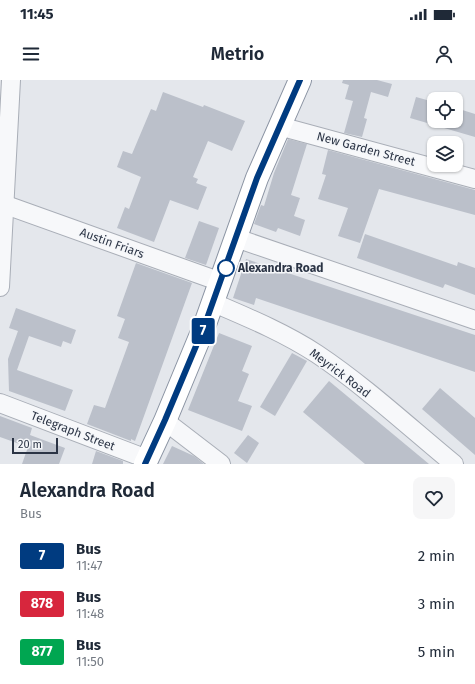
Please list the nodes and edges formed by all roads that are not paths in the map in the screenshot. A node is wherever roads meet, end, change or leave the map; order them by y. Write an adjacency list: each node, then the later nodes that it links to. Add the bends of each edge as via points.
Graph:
1 (11, 80): 5 (street)
2 (300, 80): 3 (highway)
3 (279, 126): 4 (street, New Garden Street); 6 (highway)
4 (475, 179)
5 (3, 204): 7 (street, Austin Friars); 8 (street)
6 (236, 238): 7 (highway); 10 (street)
7 (221, 282): 9 (highway)
8 (0, 287)
9 (214, 303): 12 (highway); 15 (street, Meyrick Road, via 260,323 316,354)
10 (475, 320)
11 (0, 403): 13 (street, Telegraph Street)
12 (165, 420): 13 (highway); 14 (street)
13 (146, 462)
14 (220, 464)
15 (454, 464)

